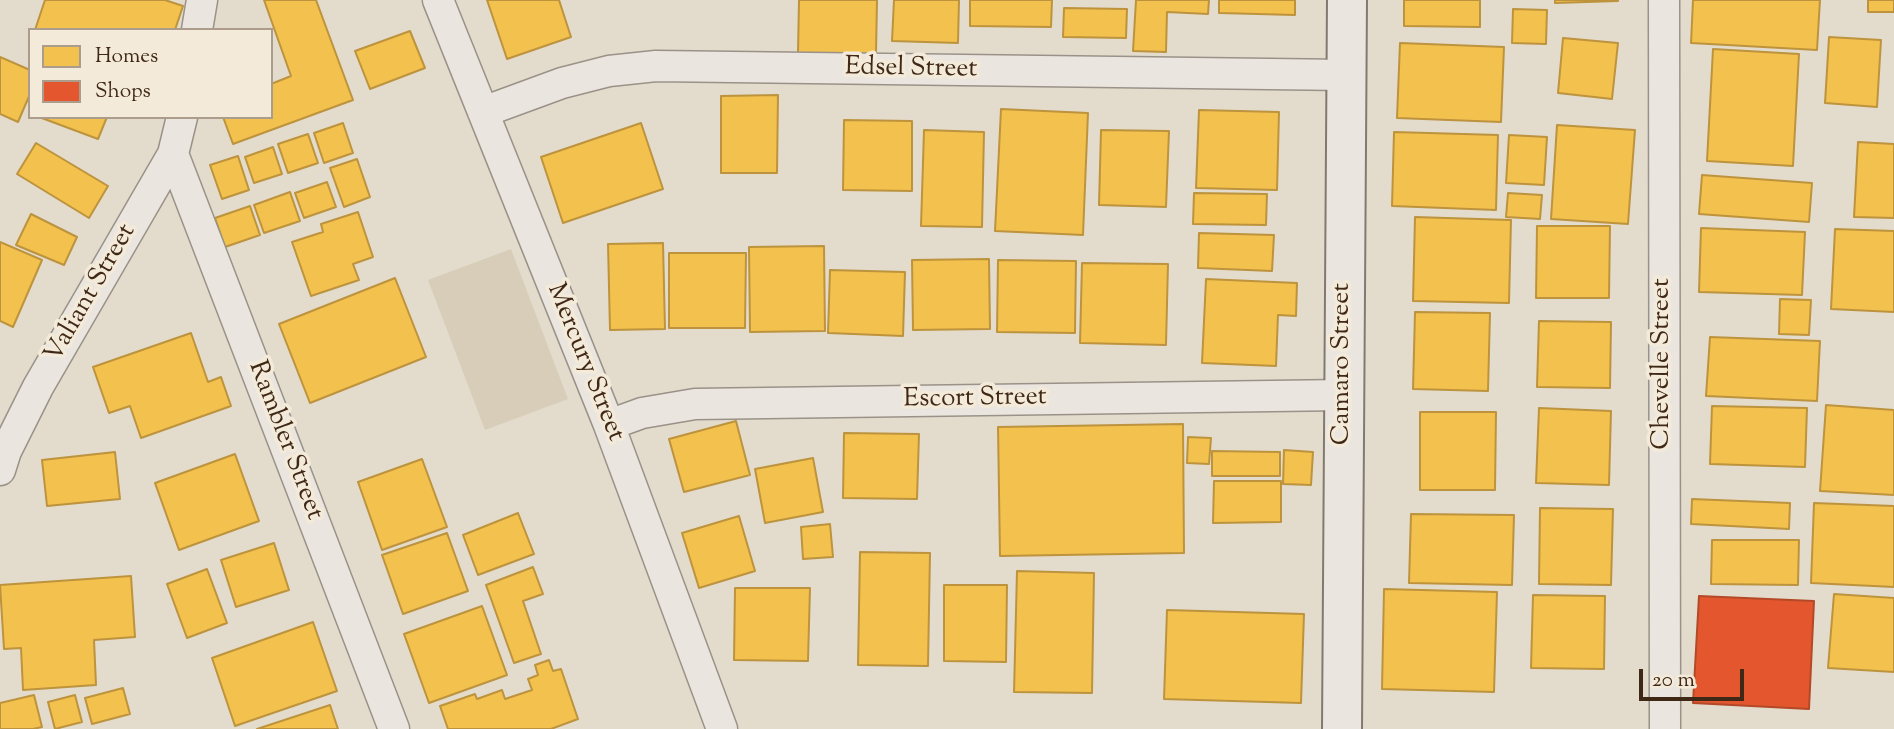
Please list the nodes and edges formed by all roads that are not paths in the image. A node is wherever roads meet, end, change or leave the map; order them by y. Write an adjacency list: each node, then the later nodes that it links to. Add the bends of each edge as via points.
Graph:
1 (202, 0): 5 (street)
2 (438, 0): 7 (street, Mercury Street)
3 (1347, 0): 6 (street, Camaro Street)
4 (1664, 0): 16 (street, Chevelle Street)
5 (197, 28)
6 (1346, 75): 7 (street, Edsel Street, via 656,66 562,83); 10 (street, Camaro Street)
7 (483, 112): 11 (street, Mercury Street)
8 (182, 119): 9 (street, Valiant Street)
9 (173, 154): 12 (street, Valiant Street, via 38,387); 13 (street, Rambler Street)
10 (1344, 395): 11 (street, Escort Street, via 695,404 642,413); 15 (street, Camaro Street)
11 (609, 425): 14 (street, Mercury Street)
12 (0, 470)
13 (394, 729)
14 (722, 729)
15 (1342, 729)
16 (1665, 729)

